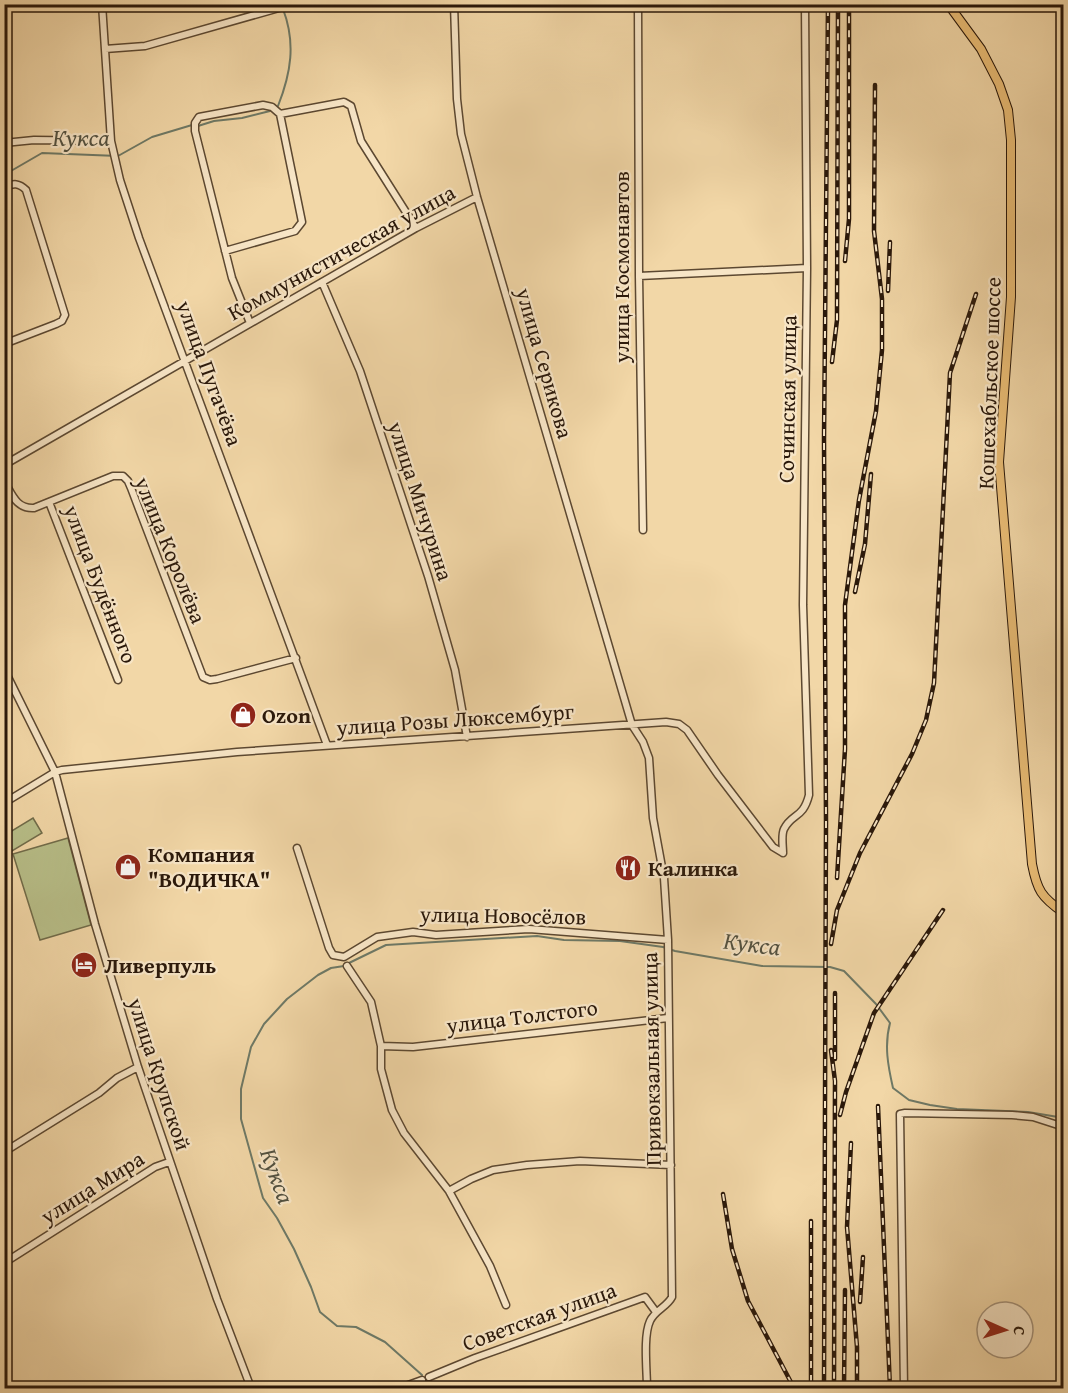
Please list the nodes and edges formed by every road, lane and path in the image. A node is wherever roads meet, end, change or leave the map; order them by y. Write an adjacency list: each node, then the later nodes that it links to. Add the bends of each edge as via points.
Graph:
1 (102, 4): 8 (street, улица Пугачёва)
2 (293, 4): 7 (street)
3 (454, 4): 13 (street, улица Серикова, via 461,134)
4 (638, 4): 17 (street, улица Космонавтов)
5 (806, 4): 16 (street, Сочинская улица)
6 (948, 4): 36 (main road, Кошехабльское шоссе, via 981,49 1008,110 1011,297 999,462 1032,864 1036,886 1048,903)
7 (277, 7): 8 (street, via 145,46)
8 (105, 49): 10 (street, улица Пугачёва)
9 (280, 114): 14 (street, via 344,102 351,106 361,141); 15 (street, via 302,222 296,231); 15 (street, via 263,105 199,117 195,123)
10 (111, 141): 11 (street); 21 (street, улица Пугачёва, via 139,238)
11 (4, 142)
12 (4, 187): 20 (street, via 13,184 26,190 65,315 56,324)
13 (477, 197): 14 (street, Коммунистическая улица); 29 (street, улица Серикова)
14 (416, 228): 18 (street, Коммунистическая улица)
15 (225, 251): 19 (street, via 231,278)
16 (807, 268): 17 (street); 35 (street, Сочинская улица, via 803,605 809,795 801,814 783,830)
17 (639, 276): 25 (street, улица Космонавтов)
18 (322, 282): 19 (street, Коммунистическая улица); 30 (street, улица Мичурина, via 360,371 428,576 455,670)
19 (250, 322): 21 (street, Коммунистическая улица)
20 (4, 344)
21 (186, 362): 22 (street, Коммунистическая улица); 26 (street, улица Пугачёва)
22 (4, 465)
23 (4, 481): 24 (street, улица Королёва, via 25,509)
24 (49, 502): 26 (street, улица Королёва, via 112,476 123,476 128,481 203,677 217,679); 28 (street, улица Будённого)
25 (643, 530)
26 (296, 658): 31 (street, улица Пугачёва)
27 (4, 669): 32 (street, улица Крупской)
28 (118, 680)
29 (632, 725): 30 (street, улица Розы Люксембург); 35 (street, улица Розы Люксембург, via 666,722 687,730 773,846); 37 (street, Привокзальная улица, via 649,758)
30 (467, 737): 31 (street, улица Розы Люксембург)
31 (327, 745): 32 (street, улица Розы Люксембург)
32 (55, 772): 33 (street, улица Розы Люксембург); 41 (street, улица Крупской)
33 (4, 803)
34 (297, 848): 37 (street, улица Новосёлов, via 333,955 344,957 377,937 413,932 528,928)
35 (783, 853)
36 (1064, 913)
37 (668, 945): 39 (street, Привокзальная улица)
38 (347, 966): 40 (street, via 371,1002)
39 (668, 1017): 40 (street, улица Толстого, via 413,1047); 45 (street, Привокзальная улица)
40 (381, 1046): 46 (street, via 381,1069 392,1110 404,1133)
41 (138, 1067): 43 (street); 44 (street, улица Крупской)
42 (1064, 1127): 55 (street, via 1012,1115 900,1114)
43 (4, 1152)
44 (169, 1162): 47 (street, улица Мира); 52 (street, улица Крупской)
45 (671, 1165): 46 (street, via 580,1161 527,1165 493,1170); 51 (street, Привокзальная улица, via 672,1297)
46 (449, 1191): 50 (street, via 490,1266)
47 (4, 1263)
48 (1064, 1298): 49 (street)
49 (1064, 1304)
50 (506, 1305)
51 (656, 1312): 53 (street, Советская улица, via 645,1297); 54 (street, Привокзальная улица, via 647,1330)
52 (251, 1389)
53 (400, 1389)
54 (647, 1389)
55 (904, 1389)

